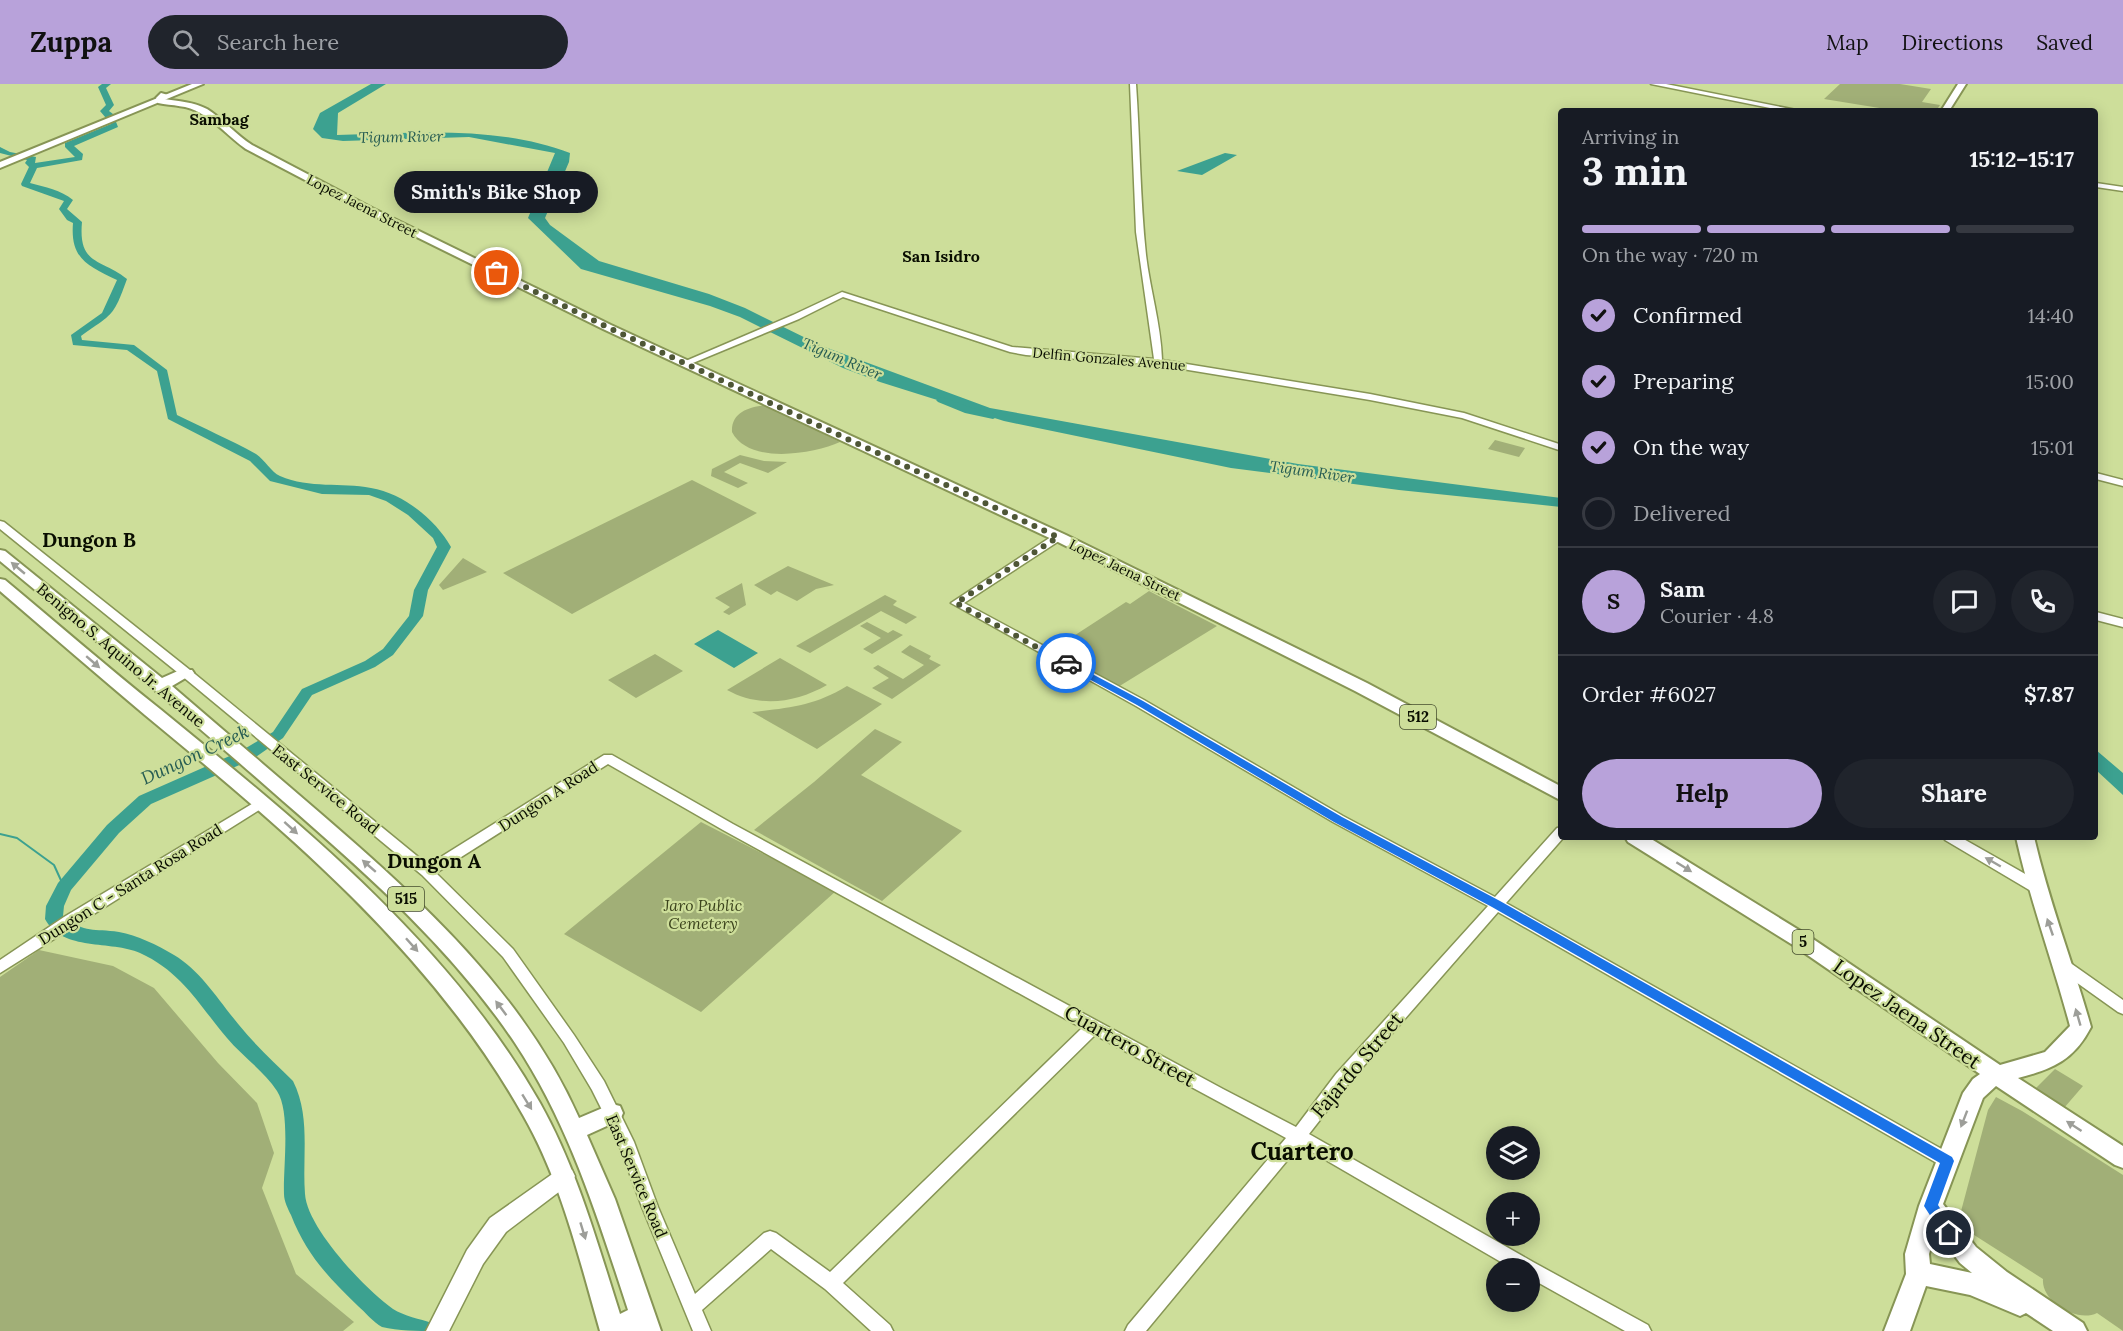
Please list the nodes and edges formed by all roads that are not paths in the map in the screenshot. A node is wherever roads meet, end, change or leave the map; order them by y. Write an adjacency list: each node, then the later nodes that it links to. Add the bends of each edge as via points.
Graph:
1 (190, 84): 6 (main road)
2 (199, 84): 6 (main road)
3 (1133, 84): 12 (street, via 1141,252)
4 (1655, 84): 7 (main road)
5 (1962, 84): 8 (main road)
6 (167, 99): 9 (main road); 13 (main road, Lopez Jaena Street / 512, via 204,111 232,136 312,181)
7 (1781, 108)
8 (1947, 108)
9 (2, 163)
10 (2098, 184): 11 (street)
11 (2123, 188)
12 (1158, 362): 13 (street, Delfin Gonzales Avenue, via 1010,349 842,294); 14 (street, Delfin Gonzales Avenue, via 1417,406 1479,420)
13 (685, 363): 18 (main road, Lopez Jaena Street / 512)
14 (1558, 447)
15 (2098, 477): 16 (street)
16 (2123, 483)
17 (0, 524): 25 (street, East Service Road)
18 (1058, 537): 28 (main road, Lopez Jaena Street / 512, via 1361,687); 38 (street, via 956,603)
19 (0, 554): 23 (main road, Benigno S. Aquino Jr. Avenue / 515, one-way to 19)
20 (0, 583): 24 (main road, Benigno S. Aquino Jr. Avenue / 515)
21 (2098, 617): 22 (main road)
22 (2123, 623)
23 (85, 625): 24 (main road); 26 (main road, Benigno S. Aquino Jr. Avenue / 515)
24 (61, 634): 29 (main road, Benigno S. Aquino Jr. Avenue / 515, one-way to 29)
25 (186, 673): 26 (main road); 34 (street, East Service Road)
26 (161, 685): 36 (main road, Benigno S. Aquino Jr. Avenue / 515, one-way to 26)
27 (608, 758): 34 (street, Dungon A Road); 42 (street, Cuartero Street)
28 (1558, 793)
29 (261, 802): 37 (main road, Benigno S. Aquino Jr. Avenue / 515, one-way to 37); 40 (street, Dungon C - Santa Rosa Road)
30 (1558, 835): 38 (street, Fajardo Street)
31 (1639, 840): 43 (main road, Lopez Jaena Street / 5, one-way to 43, via 1800,940 1930,1026)
32 (1955, 840): 35 (street, one-way to 32)
33 (2026, 840): 35 (main road)
34 (427, 872): 44 (street, East Service Road, via 508,953 569,1039)
35 (2036, 887): 39 (main road, one-way to 35)
36 (394, 888): 37 (main road); 45 (main road, Benigno S. Aquino Jr. Avenue / 515, one-way to 36, via 524,1038 476,974)
37 (373, 902): 49 (main road, Benigno S. Aquino Jr. Avenue / 515, one-way to 49, via 455,994 530,1105)
38 (1496, 904): 46 (street, Fajardo Street, via 1342,1078); 48 (street)
39 (2064, 966): 41 (street); 43 (main road, one-way to 39, via 2053,1058 2081,1027)
40 (0, 968)
41 (2123, 1008)
42 (1094, 1026): 46 (street, Cuartero Street); 54 (street)
43 (1997, 1076): 47 (main road, Lopez Jaena Street, one-way to 43); 48 (main road, one-way to 48, via 1986,1080 1974,1093)
44 (612, 1113): 45 (main road); 55 (street, East Service Road)
45 (574, 1131): 58 (main road, Benigno S. Aquino Jr. Avenue / 515, via 603,1199)
46 (1298, 1136): 51 (street, Cuartero Street); 62 (street, Fajardo Street)
47 (2123, 1158)
48 (1948, 1161): 50 (main road)
49 (565, 1176): 57 (main road, via 498,1225 475,1257); 59 (main road, Benigno S. Aquino Jr. Avenue / 515, one-way to 59)
50 (1931, 1206): 52 (main road, via 1917,1254); 56 (main road, via 1968,1255)
51 (1511, 1258)
52 (1918, 1274): 56 (main road, via 1969,1283); 64 (main road)
53 (1540, 1275): 63 (street, Cuartero Street)
54 (831, 1283): 55 (street, via 770,1239); 61 (street)
55 (693, 1307): 60 (street, East Service Road)
56 (2046, 1314): 65 (main road)
57 (442, 1321)
58 (645, 1323): 59 (main road)
59 (613, 1330)
60 (702, 1331)
61 (884, 1331)
62 (1134, 1331)
63 (1642, 1331)
64 (1897, 1331)
65 (2074, 1331)

